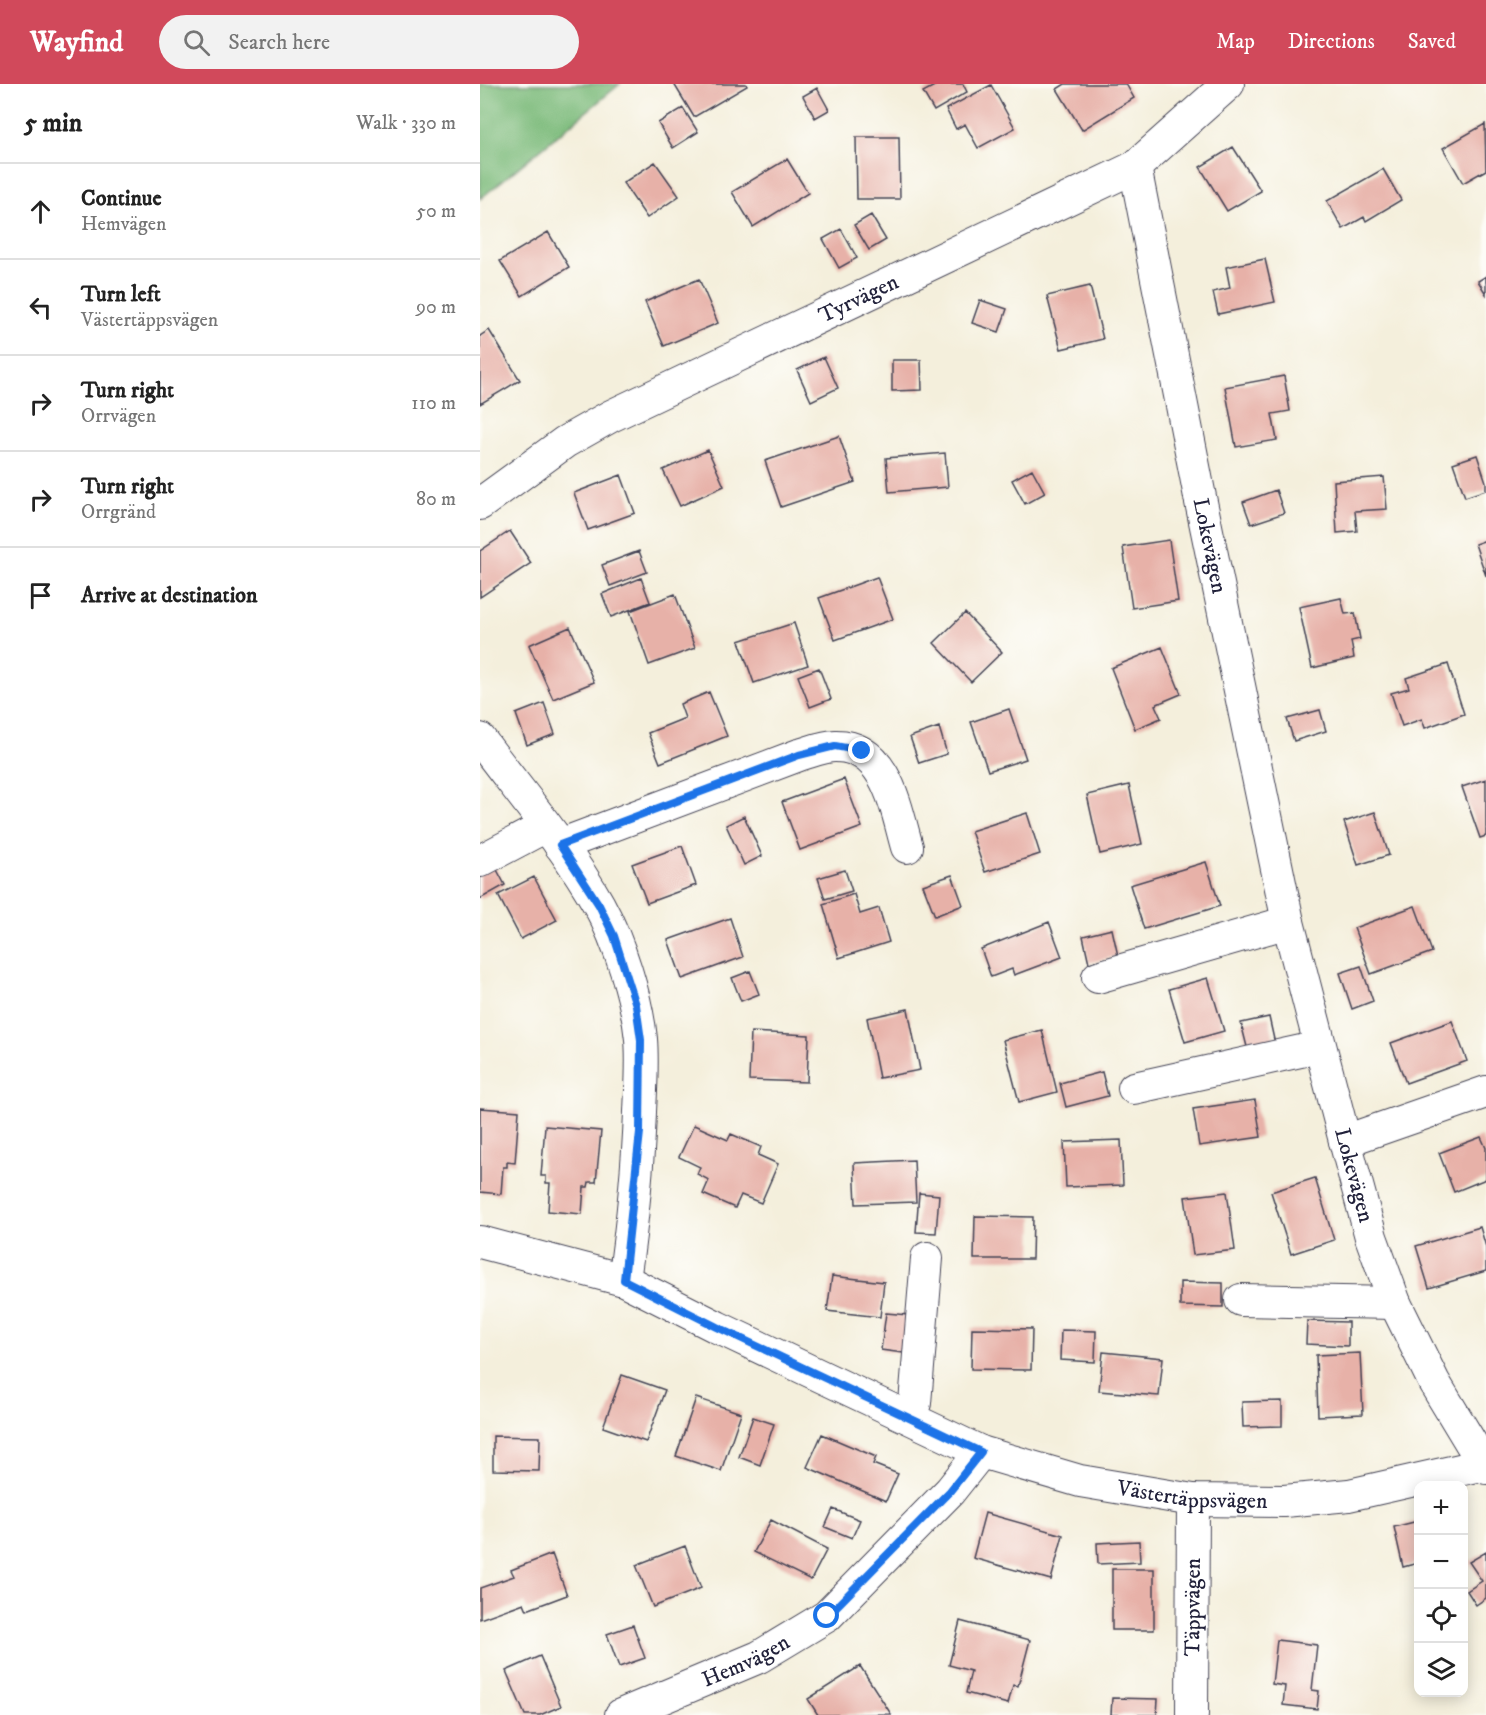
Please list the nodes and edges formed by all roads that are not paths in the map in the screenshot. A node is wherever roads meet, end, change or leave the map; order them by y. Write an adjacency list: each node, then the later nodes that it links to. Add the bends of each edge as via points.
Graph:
1 (1228, 84): 2 (street, Tyrvägen)
2 (1135, 167): 3 (street, Tyrvägen, via 611,416 565,442); 8 (street, Lokevägen)
3 (480, 504)
4 (480, 738): 5 (street)
5 (553, 836): 6 (street, via 835,746 862,751 880,769); 7 (street); 16 (street, via 599,905 614,936 636,1005 641,1040 640,1132)
6 (907, 847)
7 (480, 861)
8 (1288, 922): 9 (street); 10 (street, Lokevägen)
9 (1098, 977)
10 (1319, 1047): 11 (street); 13 (street, Lokevägen)
11 (1134, 1088)
12 (1486, 1092): 13 (street)
13 (1345, 1141): 18 (street, Lokevägen, via 1371,1237)
14 (480, 1242): 16 (street, Västertäppsvägen)
15 (927, 1258): 19 (street, via 915,1403)
16 (624, 1280): 19 (street, Västertäppsvägen)
17 (1241, 1300): 18 (street)
18 (1395, 1303): 21 (street, Lokevägen, via 1434,1382)
19 (910, 1416): 20 (street, Västertäppsvägen)
20 (981, 1452): 22 (street, Västertäppsvägen, via 1080,1481); 23 (street, Hemvägen, via 950,1491 827,1616 759,1657)
21 (1485, 1466): 22 (street, Västertäppsvägen, via 1349,1495 1284,1501)
22 (1193, 1500): 24 (street, Täppvägen)
23 (621, 1715)
24 (1192, 1715)

